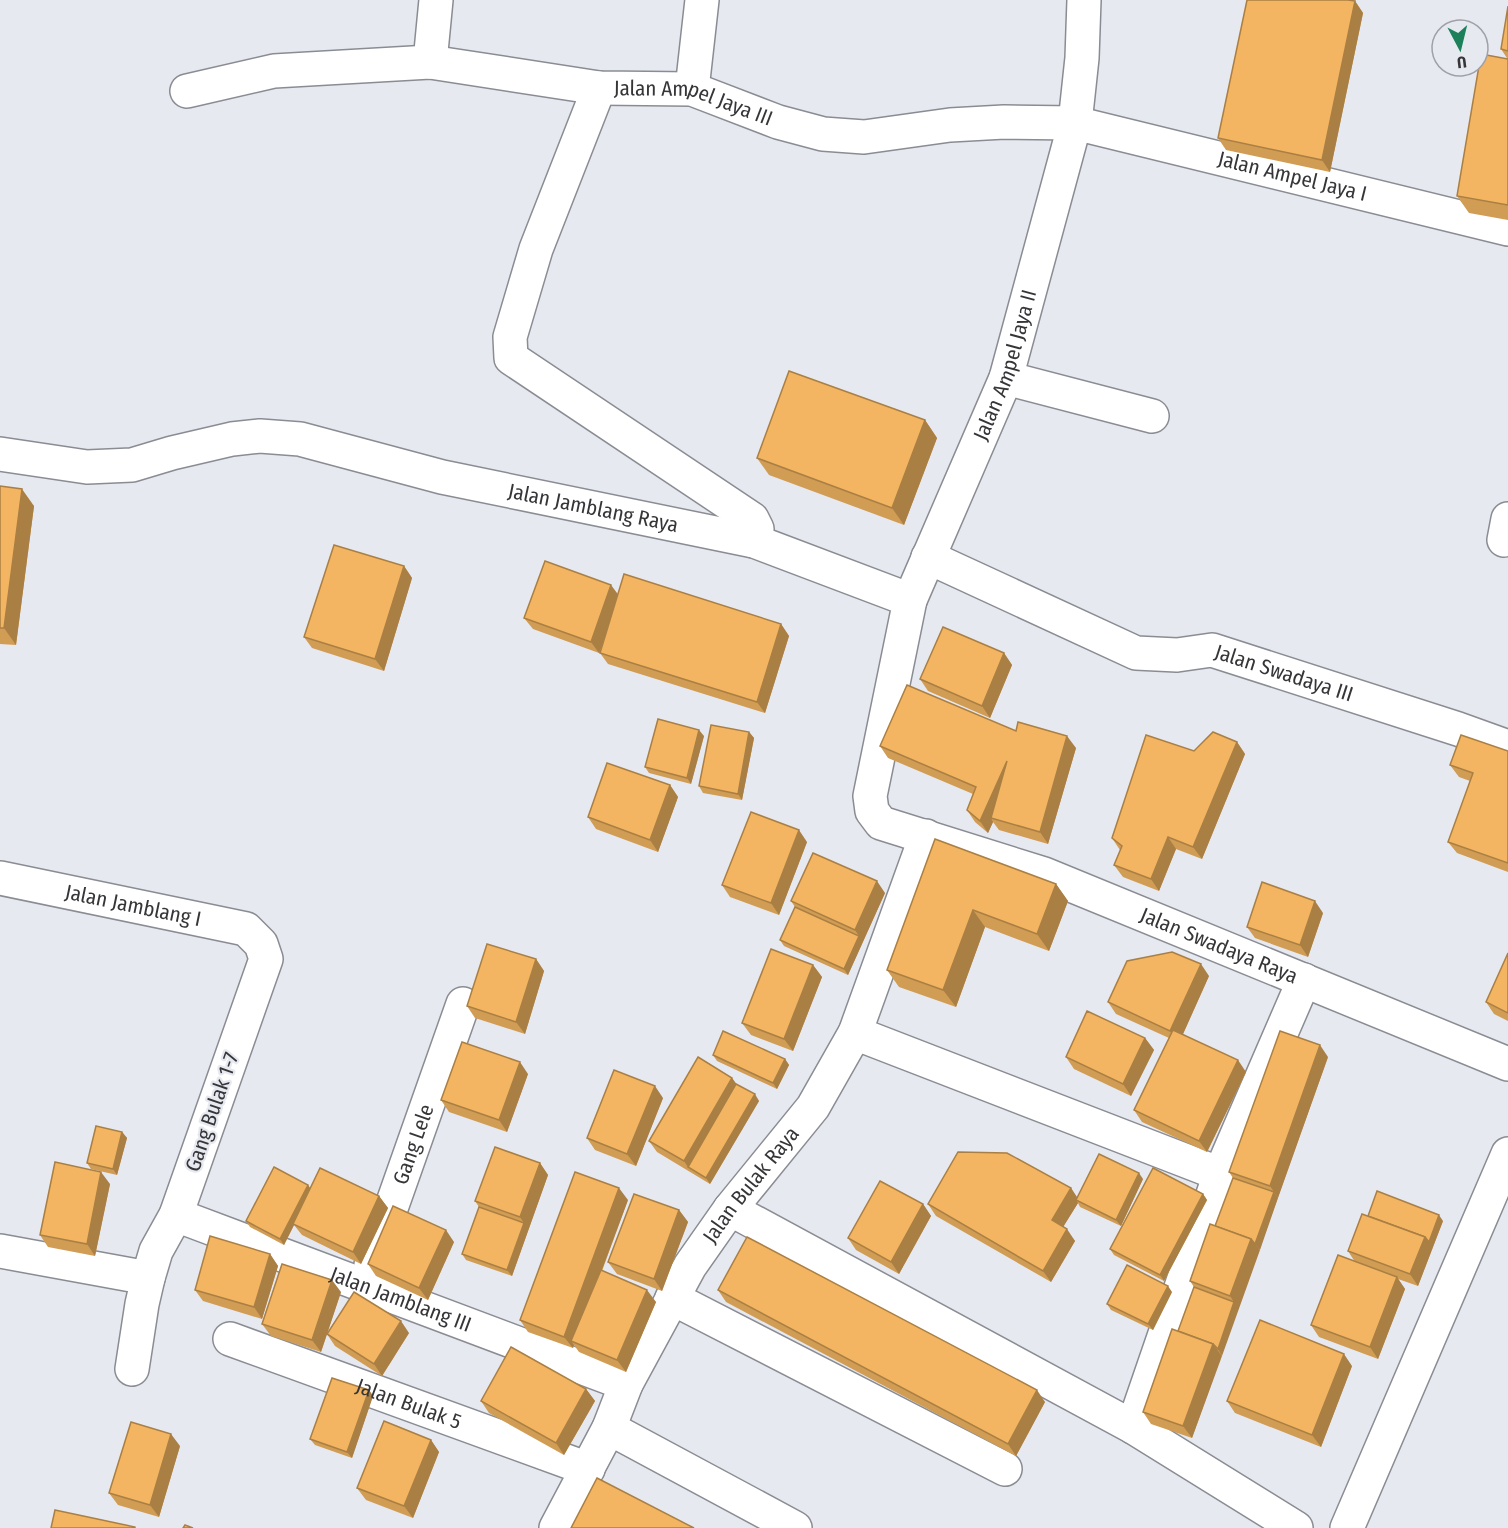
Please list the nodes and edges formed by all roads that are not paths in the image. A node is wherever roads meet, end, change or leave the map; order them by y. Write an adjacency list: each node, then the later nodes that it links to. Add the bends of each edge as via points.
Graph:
1 (436, 0): 4 (street)
2 (702, 0): 6 (street)
3 (1084, 0): 8 (street)
4 (430, 62): 5 (street, Jalan Ampel Jaya III); 7 (street, Jalan Ampel Jaya III, via 274,71)
5 (599, 88): 6 (street, Jalan Ampel Jaya III); 13 (street, via 536,249 510,337 511,358 752,519 757,529)
6 (692, 89): 8 (street, Jalan Ampel Jaya III, via 778,122 823,134 864,137 961,124)
7 (187, 91)
8 (1075, 123): 9 (street, Jalan Ampel Jaya I); 10 (street, Jalan Ampel Jaya II)
9 (1508, 229)
10 (1006, 378): 11 (street); 14 (street, Jalan Ampel Jaya II)
11 (1152, 416)
12 (0, 454): 13 (street, Jalan Jamblang Raya, via 87,467 132,465 232,439 300,439 442,477)
13 (754, 541): 15 (street, Jalan Jamblang Raya)
14 (927, 557): 15 (street, Jalan Ampel Jaya II); 16 (street, Jalan Swadaya III, via 1136,653 1177,655 1212,650)
15 (909, 600): 17 (street, via 870,796 872,811 881,823)
16 (1508, 747)
17 (926, 836): 20 (street, Jalan Swadaya Raya, via 1044,874); 22 (street, Jalan Bulak Raya)
18 (0, 878): 19 (street, Jalan Jamblang I, via 246,929)
19 (261, 944): 27 (street, Gang Bulak 1-7, via 266,959)
20 (1304, 980): 23 (street, Jalan Swadaya Raya); 25 (street)
21 (463, 1004): 30 (street, Gang Lele)
22 (855, 1033): 25 (street); 26 (street, Jalan Bulak Raya, via 813,1107)
23 (1508, 1064)
24 (1508, 1154): 42 (street)
25 (1220, 1174): 35 (street)
26 (730, 1209): 31 (street, Jalan Bulak Raya); 35 (street)
27 (176, 1215): 29 (street, Gang Bulak 1-7, via 156,1251); 30 (street, Jalan Jamblang III)
28 (0, 1251): 29 (street)
29 (148, 1278): 33 (street, Gang Bulak 1-7)
30 (364, 1286): 34 (street, Jalan Jamblang III)
31 (672, 1299): 34 (street, Jalan Bulak Raya); 38 (street)
32 (230, 1339): 37 (street, Jalan Bulak 5)
33 (132, 1369)
34 (626, 1384): 36 (street, Jalan Bulak Raya)
35 (1133, 1427): 41 (street)
36 (609, 1428): 37 (street, Jalan Bulak Raya); 40 (street)
37 (588, 1469): 39 (street, Jalan Bulak Raya)
38 (1005, 1469)
39 (556, 1528)
40 (795, 1528)
41 (1296, 1528)
42 (1347, 1528)

